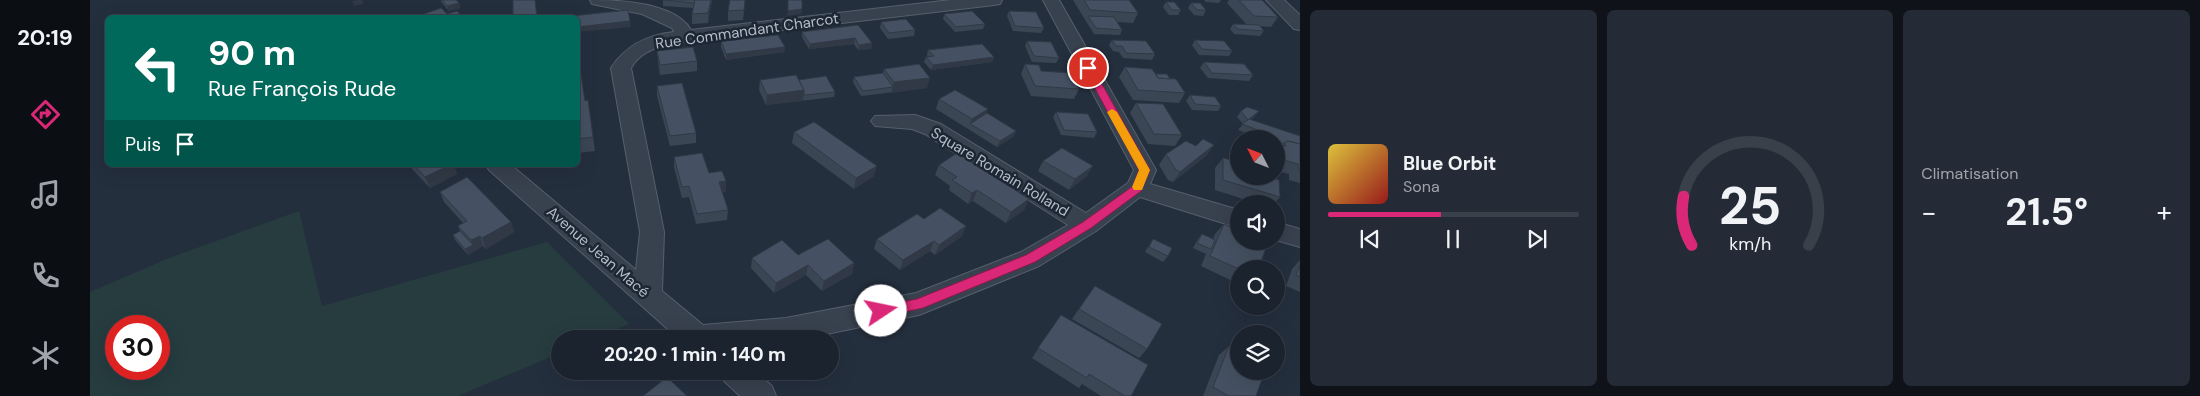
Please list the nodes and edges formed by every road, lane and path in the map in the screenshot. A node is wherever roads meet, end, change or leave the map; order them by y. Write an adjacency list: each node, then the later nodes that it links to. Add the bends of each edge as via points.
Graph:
1 (598, 0): 6 (street, via 647,10 680,25)
2 (994, 0): 6 (street, Rue Commandant Charcot)
3 (1051, 0): 9 (street, via 1144,170)
4 (1274, 0): 5 (street)
5 (1300, 25)
6 (685, 36): 14 (street, Rue Commandant Charcot, via 643,45 627,56 621,68 652,232)
7 (882, 121): 11 (street, Square Romain Rolland, via 914,122 933,129)
8 (499, 167): 14 (street, Avenue Jean Macé)
9 (1137, 188): 10 (street); 11 (street)
10 (1230, 216)
11 (1087, 225): 16 (street, via 1030,259 919,304)
12 (1285, 234): 13 (street)
13 (1300, 238)
14 (648, 295): 15 (street, Avenue Jean Macé)
15 (689, 330)
16 (786, 330)
17 (744, 380): 18 (street)
18 (761, 396)

